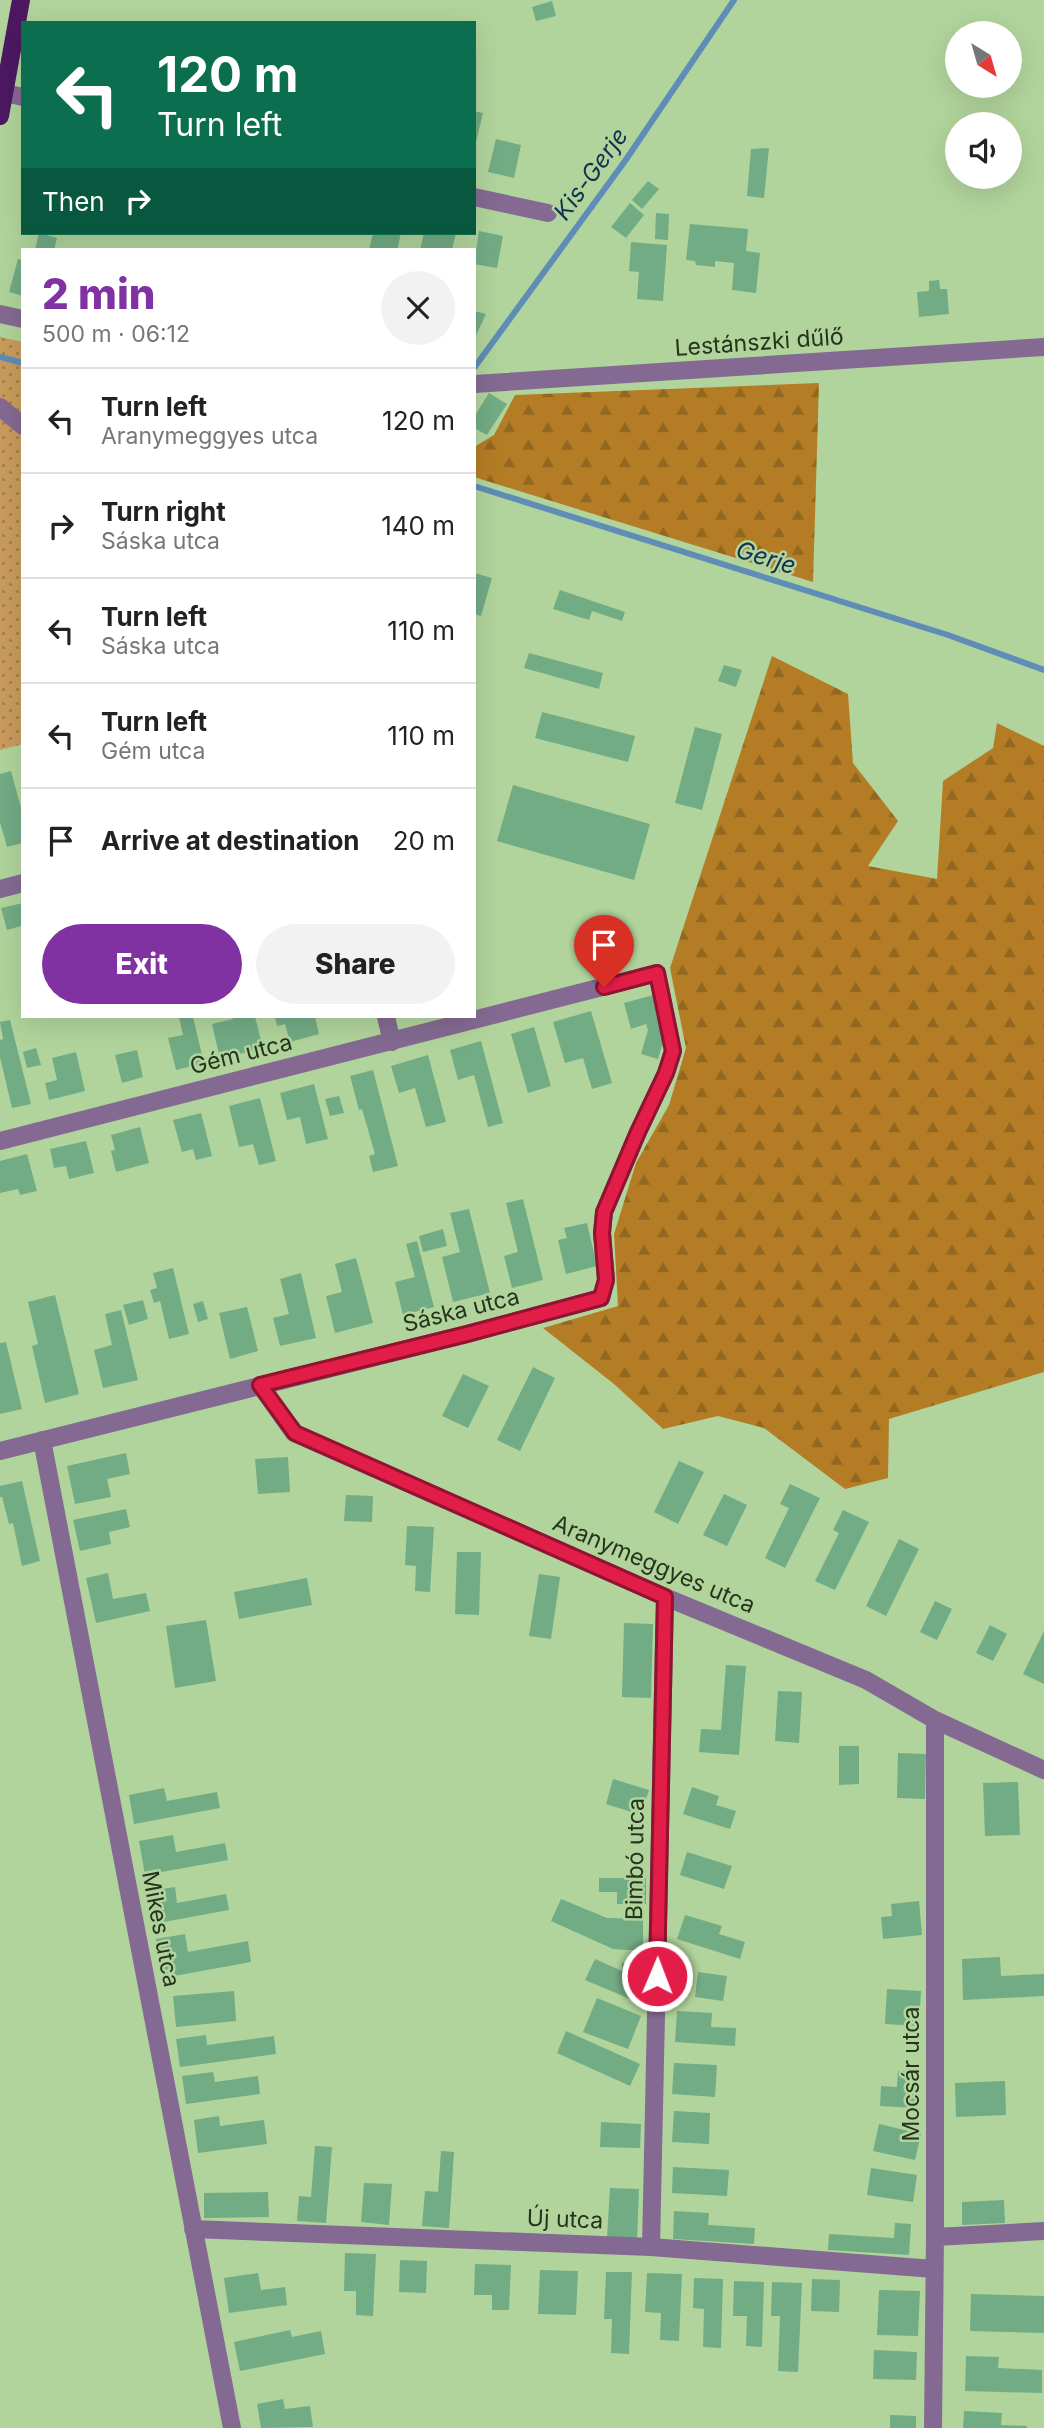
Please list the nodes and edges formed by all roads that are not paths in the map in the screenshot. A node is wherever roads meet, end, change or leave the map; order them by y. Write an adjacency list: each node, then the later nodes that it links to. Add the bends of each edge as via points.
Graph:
1 (21, 0): 2 (main road)
2 (5, 93): 3 (street); 4 (main road)
3 (21, 97)
4 (0, 116)
5 (476, 197): 6 (street)
6 (548, 213)
7 (0, 314): 8 (street)
8 (21, 319)
9 (1044, 347): 10 (street, Lestánszki dűlő)
10 (476, 384)
11 (0, 407): 12 (street)
12 (21, 424)
13 (21, 884): 14 (street)
14 (0, 889)
15 (657, 973): 17 (street, Gém utca); 19 (street, Sáska utca, via 673,1051 604,1212 606,1280 601,1298)
16 (386, 1018): 17 (street)
17 (392, 1042): 18 (street, Gém utca)
18 (0, 1141)
19 (260, 1385): 20 (street, Sáska utca); 22 (street, Aranymeggyes utca, via 295,1433)
20 (42, 1440): 21 (street, Sáska utca); 25 (street, Mikes utca)
21 (0, 1451)
22 (665, 1597): 23 (street, Aranymeggyes utca, via 866,1680); 28 (street, Bimbó utca)
23 (935, 1720): 24 (street, Aranymeggyes utca); 27 (street, Mocsár utca)
24 (1044, 1770)
25 (193, 2229): 28 (street, Új utca); 30 (street, Mikes utca)
26 (1044, 2231): 27 (street)
27 (935, 2237): 29 (street, Mocsár utca)
28 (651, 2247): 29 (street, Új utca)
29 (934, 2269): 31 (street, Mocsár utca)
30 (232, 2428)
31 (933, 2428)

